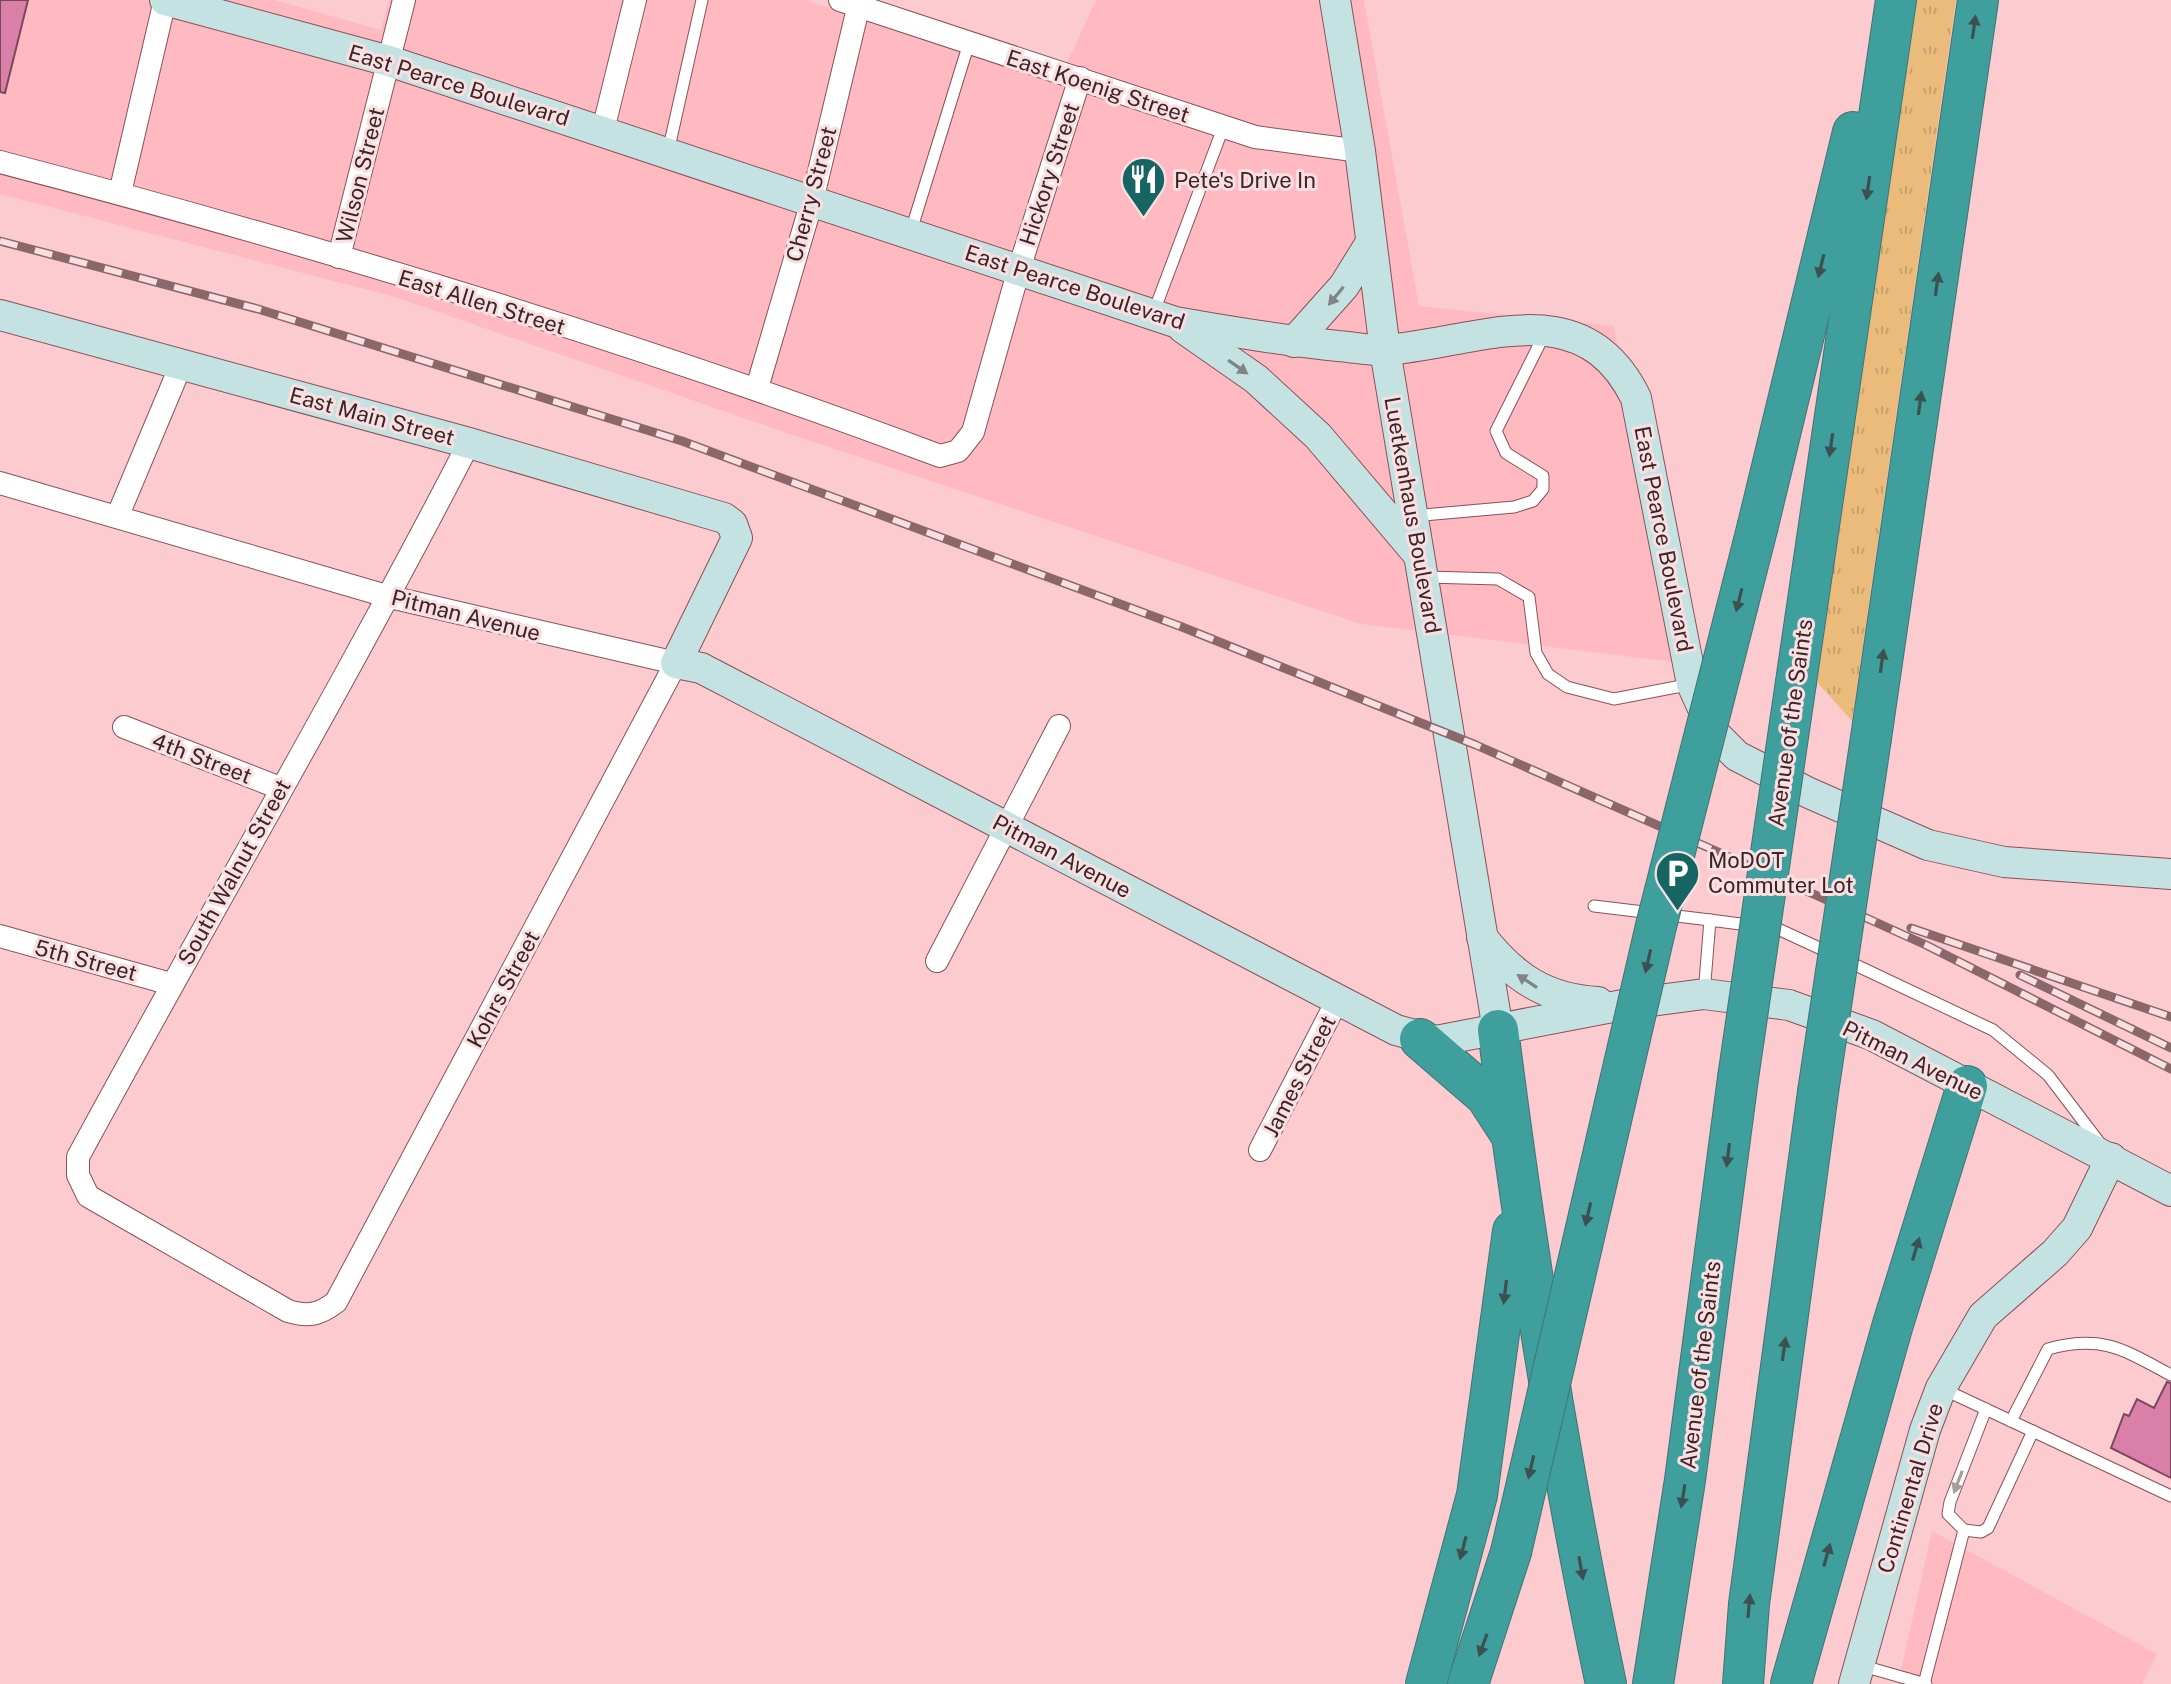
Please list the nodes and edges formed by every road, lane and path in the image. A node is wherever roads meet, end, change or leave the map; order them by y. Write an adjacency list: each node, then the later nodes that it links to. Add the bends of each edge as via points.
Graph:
1 (165, 0): 11 (street, East Pearce Boulevard); 18 (street)
2 (404, 0): 11 (street, Wilson Street)
3 (635, 0): 14 (street)
4 (702, 0): 16 (lane)
5 (1335, 0): 15 (street, Luetkenhaus Boulevard)
6 (1885, 0): 73 (highway, one-way to 73, bridge, via 1649,957 1511,1552)
7 (1896, 0): 75 (highway, Avenue of the Saints, one-way to 75, bridge)
8 (1978, 0): 76 (highway, one-way to 8, bridge, via 1749,1604 1818,1092)
9 (853, 2): 10 (street, East Koenig Street); 19 (street, Cherry Street)
10 (969, 43): 12 (street, East Koenig Street); 20 (lane)
11 (389, 61): 14 (street, East Pearce Boulevard); 22 (street, Wilson Street)
12 (1080, 78): 13 (street, East Koenig Street); 23 (street, Hickory Street)
13 (1223, 128): 15 (street, East Koenig Street); 25 (lane)
14 (603, 130): 16 (street, East Pearce Boulevard)
15 (1360, 151): 21 (street, Luetkenhaus Boulevard)
16 (668, 152): 19 (street, East Pearce Boulevard)
17 (0, 162): 18 (street, East Allen Street)
18 (120, 193): 22 (street, East Allen Street)
19 (812, 201): 20 (street, East Pearce Boulevard); 30 (street, Cherry Street)
20 (910, 234): 23 (street, East Pearce Boulevard)
21 (1370, 244): 27 (street, one-way to 27, via 1344,286); 28 (street, Luetkenhaus Boulevard)
22 (339, 257): 30 (street, East Allen Street)
23 (1019, 269): 25 (street, East Pearce Boulevard); 32 (street, Hickory Street, via 973,432)
24 (0, 315): 29 (street, East Main Street)
25 (1164, 318): 27 (street, East Pearce Boulevard); 37 (street, one-way to 37, via 1256,379 1318,436)
26 (1547, 329): 28 (street, East Pearce Boulevard, via 1470,334); 35 (lane, via 1496,431 1506,453 1543,476 1543,489 1533,501 1514,507); 40 (street, East Pearce Boulevard, via 1601,350 1626,377 1636,398)
27 (1294, 342): 28 (street, East Pearce Boulevard)
28 (1385, 350): 35 (street, Luetkenhaus Boulevard)
29 (181, 365): 31 (street, East Main Street); 34 (street)
30 (757, 388): 32 (street, East Allen Street, via 940,456)
31 (469, 443): 36 (street, East Main Street, via 704,510 724,518); 38 (street, South Walnut Street)
32 (958, 451)
33 (0, 483): 34 (street, Pitman Avenue)
34 (118, 515): 38 (street, Pitman Avenue)
35 (1412, 516): 37 (street, Luetkenhaus Boulevard)
36 (736, 532): 39 (street, Kohrs Street, via 734,547)
37 (1420, 565): 40 (lane, via 1498,579 1529,597 1536,653 1548,674 1567,687 1614,699); 49 (street, Luetkenhaus Boulevard)
38 (390, 597): 39 (street, Pitman Avenue); 43 (street, South Walnut Street)
39 (676, 663): 44 (street, Pitman Avenue, via 701,668); 63 (street, Kohrs Street, via 336,1302 323,1312 297,1314)
40 (1692, 684): 45 (street, East Pearce Boulevard, via 1714,733 1737,756 1928,845 2004,862)
41 (1059, 726): 44 (street)
42 (124, 727): 43 (street, 4th Street)
43 (280, 788): 51 (street, South Walnut Street)
44 (1008, 828): 50 (street); 53 (street, Pitman Avenue)
45 (2171, 874)
46 (1594, 906): 47 (lane)
47 (1710, 920): 52 (lane); 60 (lane, via 1778,929 1993,1030 2048,1075)
48 (0, 936): 51 (street, 5th Street)
49 (1482, 937): 54 (street, one-way to 49, via 1572,1000 1542,991 1510,970); 55 (street, Luetkenhaus Boulevard)
50 (937, 961)
51 (171, 984): 63 (street, South Walnut Street, via 78,1157 78,1175 88,1196)
52 (1704, 994): 54 (street, Pitman Avenue); 57 (street, Pitman Avenue, via 1789,1005 1872,1035)
53 (1337, 1001): 56 (street, Pitman Avenue); 59 (street, James Street)
54 (1628, 1004): 55 (street, Pitman Avenue)
55 (1498, 1030): 56 (street, Pitman Avenue); 58 (highway)
56 (1420, 1039): 58 (highway, via 1486,1096)
57 (1967, 1086): 60 (street, Pitman Avenue); 77 (highway, one-way to 57)
58 (1512, 1136): 61 (highway)
59 (1260, 1150)
60 (2111, 1158): 62 (street, Pitman Avenue); 65 (street, Continental Drive, via 2077,1228 1983,1316)
61 (1518, 1187): 72 (highway, one-way to 72, via 1477,1495); 74 (highway, one-way to 74, via 1582,1576)
62 (2171, 1191)
63 (194, 1258)
64 (2171, 1375): 67 (lane, via 2110,1343 2075,1342 2048,1349)
65 (1941, 1388): 66 (lane); 71 (street, Continental Drive)
66 (1986, 1409): 67 (lane); 70 (lane, one-way to 70, via 1950,1502 1948,1514)
67 (2011, 1421): 68 (lane)
68 (2033, 1431): 69 (lane); 70 (lane, via 1988,1528)
69 (2171, 1496)
70 (1964, 1530): 78 (lane)
71 (1856, 1674): 78 (lane)
72 (1426, 1684)
73 (1468, 1684)
74 (1606, 1684)
75 (1653, 1684)
76 (1743, 1684)
77 (1791, 1684)
78 (1925, 1684)

